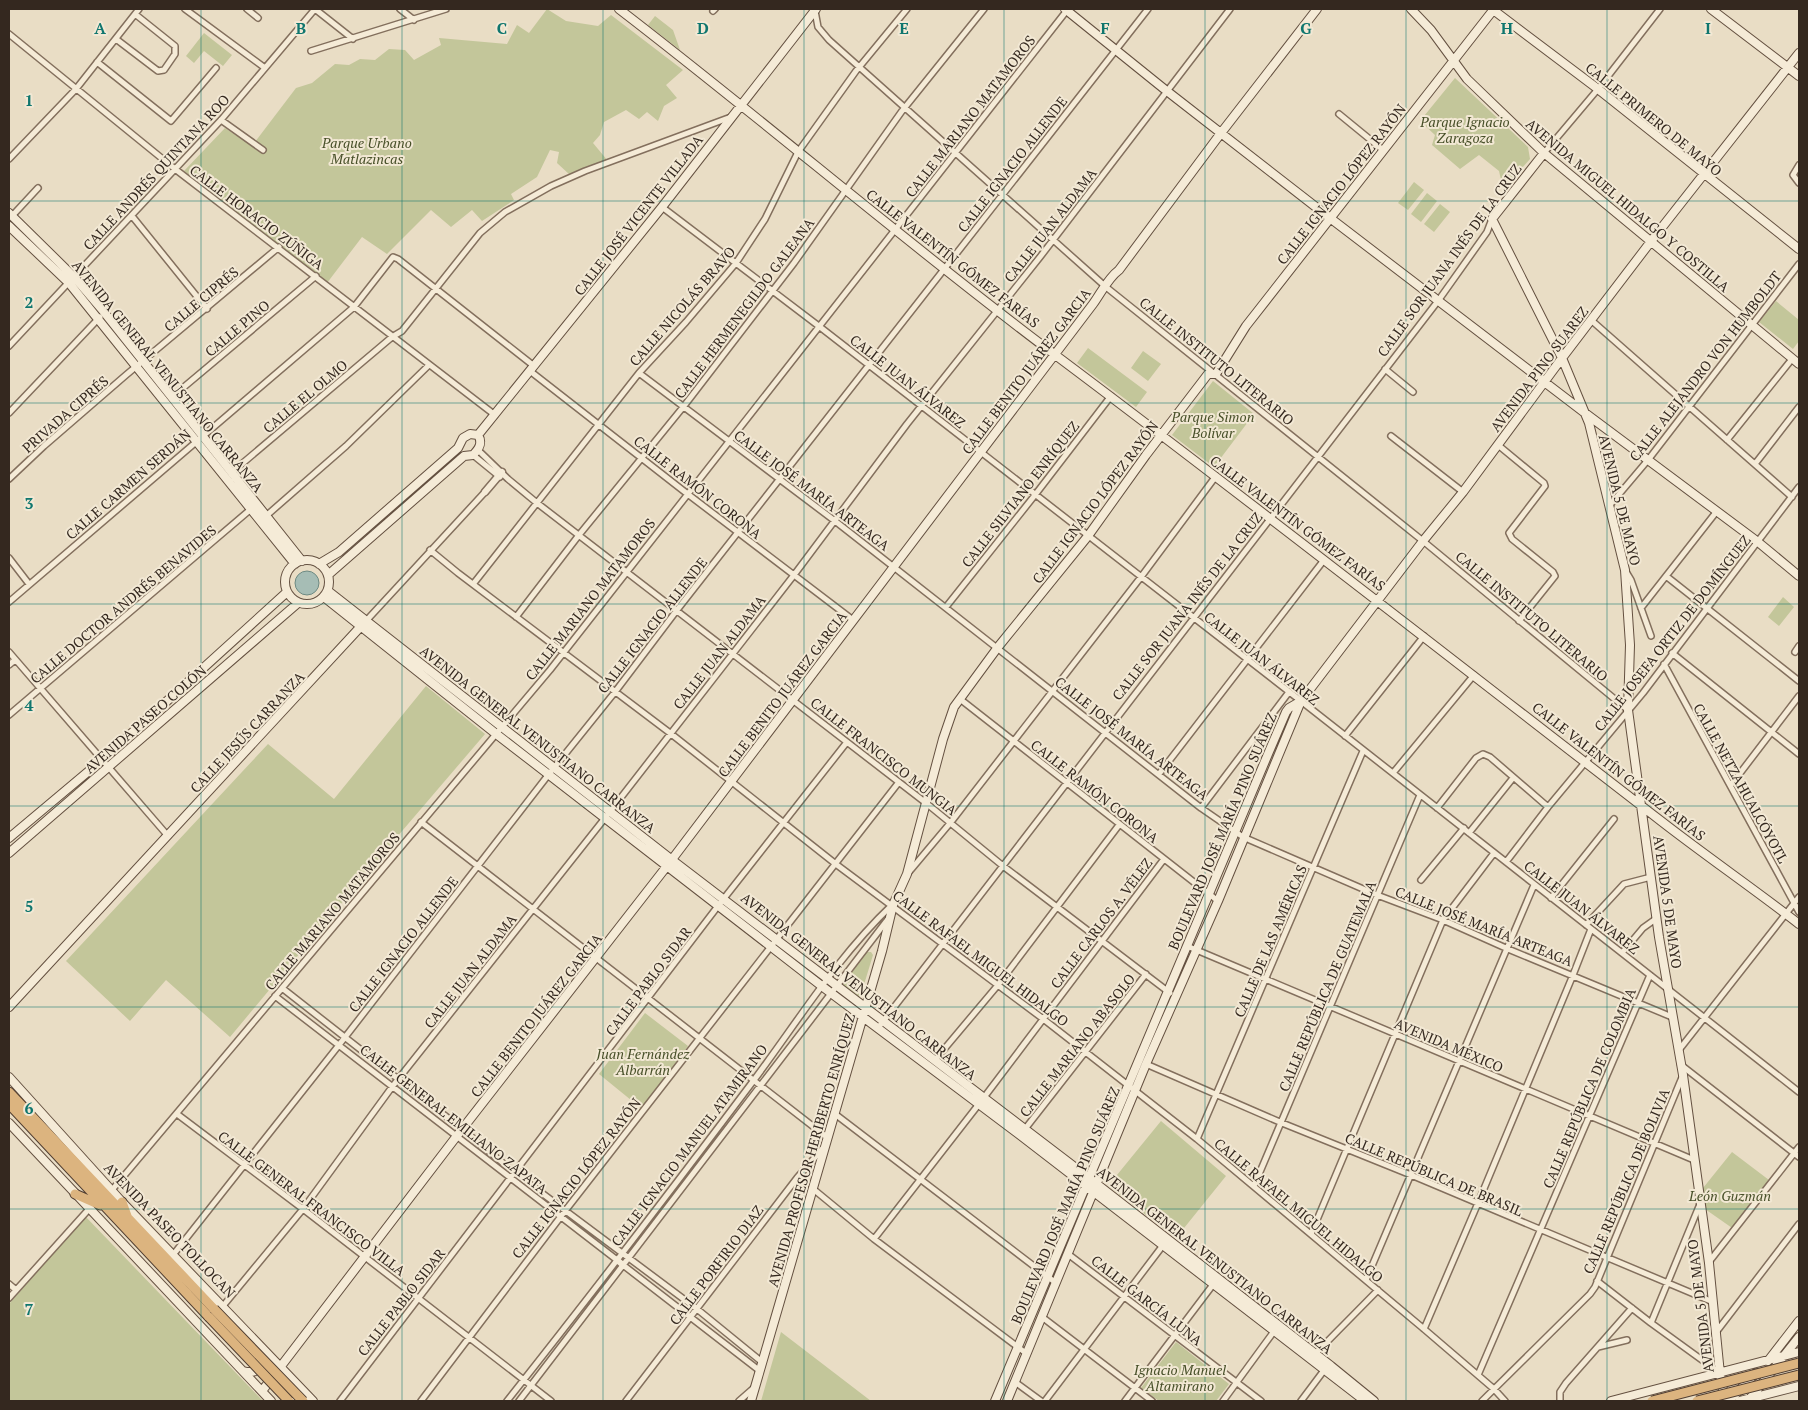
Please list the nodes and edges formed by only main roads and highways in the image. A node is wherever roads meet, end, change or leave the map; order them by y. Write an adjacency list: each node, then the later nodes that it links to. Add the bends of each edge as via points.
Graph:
1 (619, 9): 12 (main road, CALLE VALENTÍN GÓMEZ FARÍAS)
2 (815, 9): 12 (main road, CALLE JOSÉ VICENTE VILLADA)
3 (1067, 9): 13 (main road)
4 (1317, 9): 13 (main road, CALLE BENITO JUÁREZ GARCIA)
5 (1412, 9): 9 (main road, AVENIDA MIGUEL HIDALGO Y COSTILLA)
6 (1493, 9): 9 (main road, CALLE IGNACIO LÓPEZ RAYÓN); 15 (main road, CALLE PRIMERO DE MAYO)
7 (1711, 9): 10 (main road)
8 (1799, 53): 10 (main road, AVENIDA PINO SUAREZ)
9 (1453, 61): 14 (main road, AVENIDA MIGUEL HIDALGO Y COSTILLA, via 1480,92); 17 (main road, CALLE IGNACIO LÓPEZ RAYÓN)
10 (1788, 67): 11 (main road); 15 (main road, AVENIDA PINO SUAREZ)
11 (1799, 76)
12 (741, 104): 24 (main road, CALLE VALENTÍN GÓMEZ FARÍAS); 29 (main road, CALLE JOSÉ VICENTE VILLADA)
13 (1221, 133): 17 (main road); 24 (main road, CALLE BENITO JUÁREZ GARCIA)
14 (1544, 153): 18 (main road, CALLE SOR JUANA INÉS DE LA CRUZ); 20 (main road, AVENIDA MIGUEL HIDALGO Y COSTILLA)
15 (1704, 175): 20 (main road, AVENIDA PINO SUAREZ); 21 (main road, CALLE PRIMERO DE MAYO)
16 (10, 214): 22 (main road, AVENIDA GENERAL VENUSTIANO CARRANZA)
17 (1330, 218): 27 (main road); 30 (main road, CALLE IGNACIO LÓPEZ RAYÓN, via 1216,374 1208,374)
18 (1492, 219): 25 (main road, AVENIDA 5 DE MAYO)
19 (9, 226): 22 (main road, AVENIDA GENERAL VENUSTIANO CARRANZA)
20 (1650, 242): 25 (main road, AVENIDA PINO SUAREZ); 26 (main road, AVENIDA MIGUEL HIDALGO Y COSTILLA)
21 (1799, 250)
22 (72, 281): 23 (main road, AVENIDA GENERAL VENUSTIANO CARRANZA)
23 (101, 315): 31 (main road, AVENIDA GENERAL VENUSTIANO CARRANZA, via 172,397); 31 (main road, AVENIDA GENERAL VENUSTIANO CARRANZA, via 137,368)
24 (1054, 354): 30 (main road, CALLE VALENTÍN GÓMEZ FARÍAS); 52 (main road, CALLE BENITO JUÁREZ GARCIA)
25 (1562, 358): 27 (main road, AVENIDA PINO SUAREZ); 28 (main road, AVENIDA 5 DE MAYO)
26 (1799, 364)
27 (1545, 381): 28 (main road); 40 (main road, AVENIDA PINO SUAREZ)
28 (1585, 413): 37 (main road); 46 (main road, AVENIDA 5 DE MAYO, via 1632,594 1628,710)
29 (478, 435): 32 (main road, via 466,436); 33 (main road, via 480,444)
30 (1162, 435): 40 (main road, CALLE VALENTÍN GÓMEZ FARÍAS); 53 (main road, CALLE IGNACIO LÓPEZ RAYÓN, via 1088,536 998,648 950,716 907,874)
31 (200, 438): 34 (main road, AVENIDA GENERAL VENUSTIANO CARRANZA, via 266,516); 34 (main road, AVENIDA GENERAL VENUSTIANO CARRANZA, via 251,509)
32 (458, 448): 33 (main road); 35 (main road, via 339,552)
33 (472, 454): 36 (main road)
34 (298, 562): 35 (main road, via 310,560); 38 (main road, via 285,576)
35 (319, 564): 36 (main road)
36 (328, 575): 39 (main road)
37 (1799, 576)
38 (286, 592): 41 (main road); 47 (main road, AVENIDA PASEO COLÓN)
39 (326, 594): 41 (main road, via 312,604); 42 (main road, AVENIDA GENERAL VENUSTIANO CARRANZA)
40 (1377, 600): 43 (main road, AVENIDA PINO SUAREZ); 46 (main road, CALLE VALENTÍN GÓMEZ FARÍAS)
41 (298, 602): 49 (main road, AVENIDA PASEO COLÓN)
42 (363, 624): 48 (main road, AVENIDA GENERAL VENUSTIANO CARRANZA, via 554,767); 48 (main road, AVENIDA GENERAL VENUSTIANO CARRANZA, via 495,733); 56 (main road, CALLE JESÚS CARRANZA)
43 (1301, 701): 44 (main road, BOULEVARD JOSÉ MARÍA PINO SUÁREZ, via 1286,712); 45 (main road, BOULEVARD JOSÉ MARÍA PINO SUÁREZ)
44 (1268, 754): 45 (main road); 55 (main road, BOULEVARD JOSÉ MARÍA PINO SUÁREZ, via 1187,946)
45 (1278, 758): 55 (main road, BOULEVARD JOSÉ MARÍA PINO SUÁREZ, via 1196,950)
46 (1641, 805): 54 (main road, CALLE VALENTÍN GÓMEZ FARÍAS); 84 (main road, AVENIDA 5 DE MAYO, via 1656,918 1683,1075 1709,1263)
47 (38, 814): 49 (main road); 50 (main road, AVENIDA PASEO COLÓN)
48 (608, 814): 52 (main road, AVENIDA GENERAL VENUSTIANO CARRANZA)
49 (45, 821): 51 (main road, AVENIDA PASEO COLÓN)
50 (9, 838)
51 (10, 850)
52 (670, 863): 57 (main road, AVENIDA GENERAL VENUSTIANO CARRANZA, via 724,898); 58 (main road, AVENIDA GENERAL VENUSTIANO CARRANZA, via 718,906); 82 (main road, CALLE BENITO JUÁREZ GARCIA)
53 (893, 905): 57 (main road, AVENIDA PROFESOR HERIBERTO ENRÍQUEZ)
54 (1799, 924)
55 (1172, 994): 64 (main road, BOULEVARD JOSÉ MARÍA PINO SUÁREZ); 65 (main road, BOULEVARD JOSÉ MARÍA PINO SUÁREZ)
56 (9, 1007)
57 (865, 1007): 58 (main road, AVENIDA PROFESOR HERIBERTO ENRÍQUEZ); 61 (main road, AVENIDA GENERAL VENUSTIANO CARRANZA, via 935,1060)
58 (862, 1016): 61 (main road, AVENIDA GENERAL VENUSTIANO CARRANZA); 94 (main road, AVENIDA PROFESOR HERIBERTO ENRÍQUEZ)
59 (9, 1077): 69 (main road, AVENIDA PASEO TOLLOCAN)
60 (9, 1092): 71 (highway, AVENIDA PASEO TOLLOCAN)
61 (981, 1101): 64 (main road, AVENIDA GENERAL VENUSTIANO CARRANZA, via 1025,1129); 66 (main road, AVENIDA GENERAL VENUSTIANO CARRANZA)
62 (9, 1104): 70 (highway)
63 (9, 1123): 68 (main road)
64 (1090, 1178): 65 (main road, AVENIDA GENERAL VENUSTIANO CARRANZA); 66 (main road, BOULEVARD JOSÉ MARÍA PINO SUÁREZ)
65 (1097, 1184): 67 (main road, BOULEVARD JOSÉ MARÍA PINO SUÁREZ); 72 (main road, AVENIDA GENERAL VENUSTIANO CARRANZA)
66 (1086, 1187): 67 (main road, AVENIDA GENERAL VENUSTIANO CARRANZA); 95 (main road, BOULEVARD JOSÉ MARÍA PINO SUÁREZ)
67 (1094, 1192): 72 (main road, AVENIDA GENERAL VENUSTIANO CARRANZA); 96 (main road, BOULEVARD JOSÉ MARÍA PINO SUÁREZ)
68 (75, 1194): 70 (highway); 83 (main road)
69 (122, 1202): 71 (highway); 73 (main road, AVENIDA PASEO TOLLOCAN)
70 (105, 1207): 91 (highway, bridge)
71 (128, 1218): 73 (highway, AVENIDA PASEO TOLLOCAN)
72 (1165, 1242): 75 (main road, AVENIDA GENERAL VENUSTIANO CARRANZA)
73 (219, 1307): 77 (main road, AVENIDA PASEO TOLLOCAN); 92 (highway, AVENIDA PASEO TOLLOCAN, bridge)
74 (1799, 1322): 80 (main road)
75 (1276, 1328): 97 (main road, AVENIDA GENERAL VENUSTIANO CARRANZA); 98 (main road, AVENIDA GENERAL VENUSTIANO CARRANZA)
76 (1799, 1337): 79 (main road)
77 (265, 1350): 82 (main road, AVENIDA PASEO TOLLOCAN); 83 (main road, via 258,1370 254,1373)
78 (1799, 1353): 79 (main road); 85 (main road, via 1795,1366)
79 (1783, 1357): 80 (main road); 89 (main road)
80 (1768, 1360): 84 (main road); 104 (main road)
81 (1799, 1363): 100 (highway, bridge)
82 (281, 1368): 88 (main road, CALLE BENITO JUÁREZ GARCIA); 93 (main road, AVENIDA PASEO TOLLOCAN)
83 (243, 1371): 88 (main road)
84 (1720, 1374): 86 (main road); 103 (main road, AVENIDA 5 DE MAYO)
85 (1799, 1377): 101 (highway, bridge)
86 (1688, 1380): 99 (main road); 102 (main road, via 1701,1389)
87 (1799, 1386): 89 (main road)
88 (262, 1391): 90 (main road)
89 (1749, 1400): 105 (main road)
90 (271, 1401)
91 (289, 1401)
92 (303, 1401)
93 (313, 1401)
94 (751, 1401)
95 (995, 1401)
96 (1007, 1401)
97 (1365, 1401)
98 (1374, 1401)
99 (1611, 1401)
100 (1652, 1401)
101 (1697, 1401)
102 (1704, 1401)
103 (1725, 1401)
104 (1730, 1401)
105 (1740, 1401)

